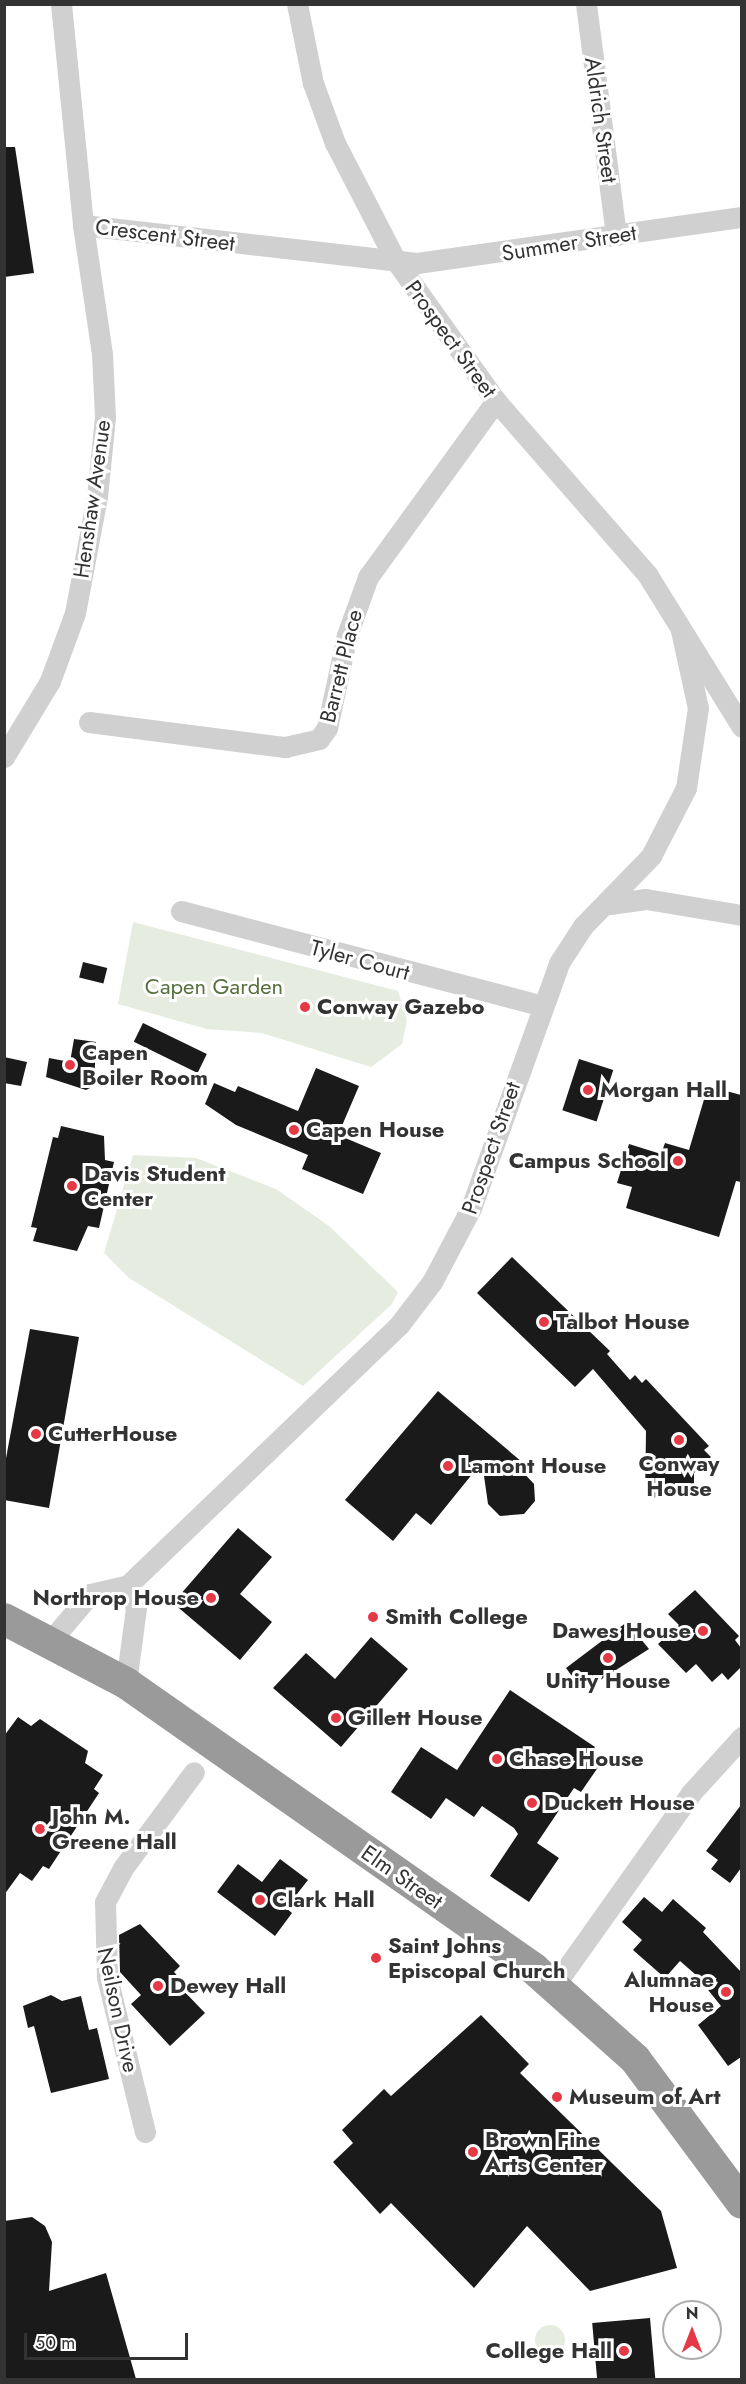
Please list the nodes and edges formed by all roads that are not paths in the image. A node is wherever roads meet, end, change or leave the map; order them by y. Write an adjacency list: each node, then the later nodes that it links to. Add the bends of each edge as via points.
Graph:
1 (60, 4): 5 (street, Crescent Street)
2 (297, 4): 7 (street, Prospect Street, via 313,83 334,143)
3 (586, 4): 6 (street, Aldrich Street)
4 (741, 217): 6 (street, Summer Street)
5 (83, 225): 7 (street, Crescent Street); 12 (street, Henshaw Avenue, via 102,354 105,417 97,497 71,623 50,681)
6 (616, 235): 7 (street, Summer Street, via 476,258)
7 (396, 261): 8 (street, Prospect Street)
8 (496, 401): 9 (street, Prospect Street, via 647,574); 10 (street, Barrett Place, via 368,577 347,635 327,728 319,739 285,747)
9 (681, 631): 11 (street, Prospect Street); 13 (street, Prospect Street, via 697,688 693,765 662,839)
10 (89, 722)
11 (741, 727)
12 (4, 757)
13 (610, 904): 15 (street, via 646,899); 16 (street, Prospect Street, via 583,926)
14 (181, 911): 16 (street, Tyler Court)
15 (741, 915)
16 (540, 1005): 17 (street, Prospect Street, via 471,1208 422,1297)
17 (128, 1585): 19 (street, via 90,1594); 20 (street, via 135,1608)
18 (4, 1619): 19 (highway, Elm Street)
19 (52, 1639): 20 (highway, Elm Street)
20 (126, 1683): 23 (highway, Elm Street)
21 (741, 1737): 23 (street, via 691,1793)
22 (194, 1772): 24 (street, Neilson Drive, via 123,1868 105,1902 107,1977)
23 (554, 1986): 25 (highway, Elm Street, via 635,2059)
24 (145, 2132)
25 (741, 2203)

